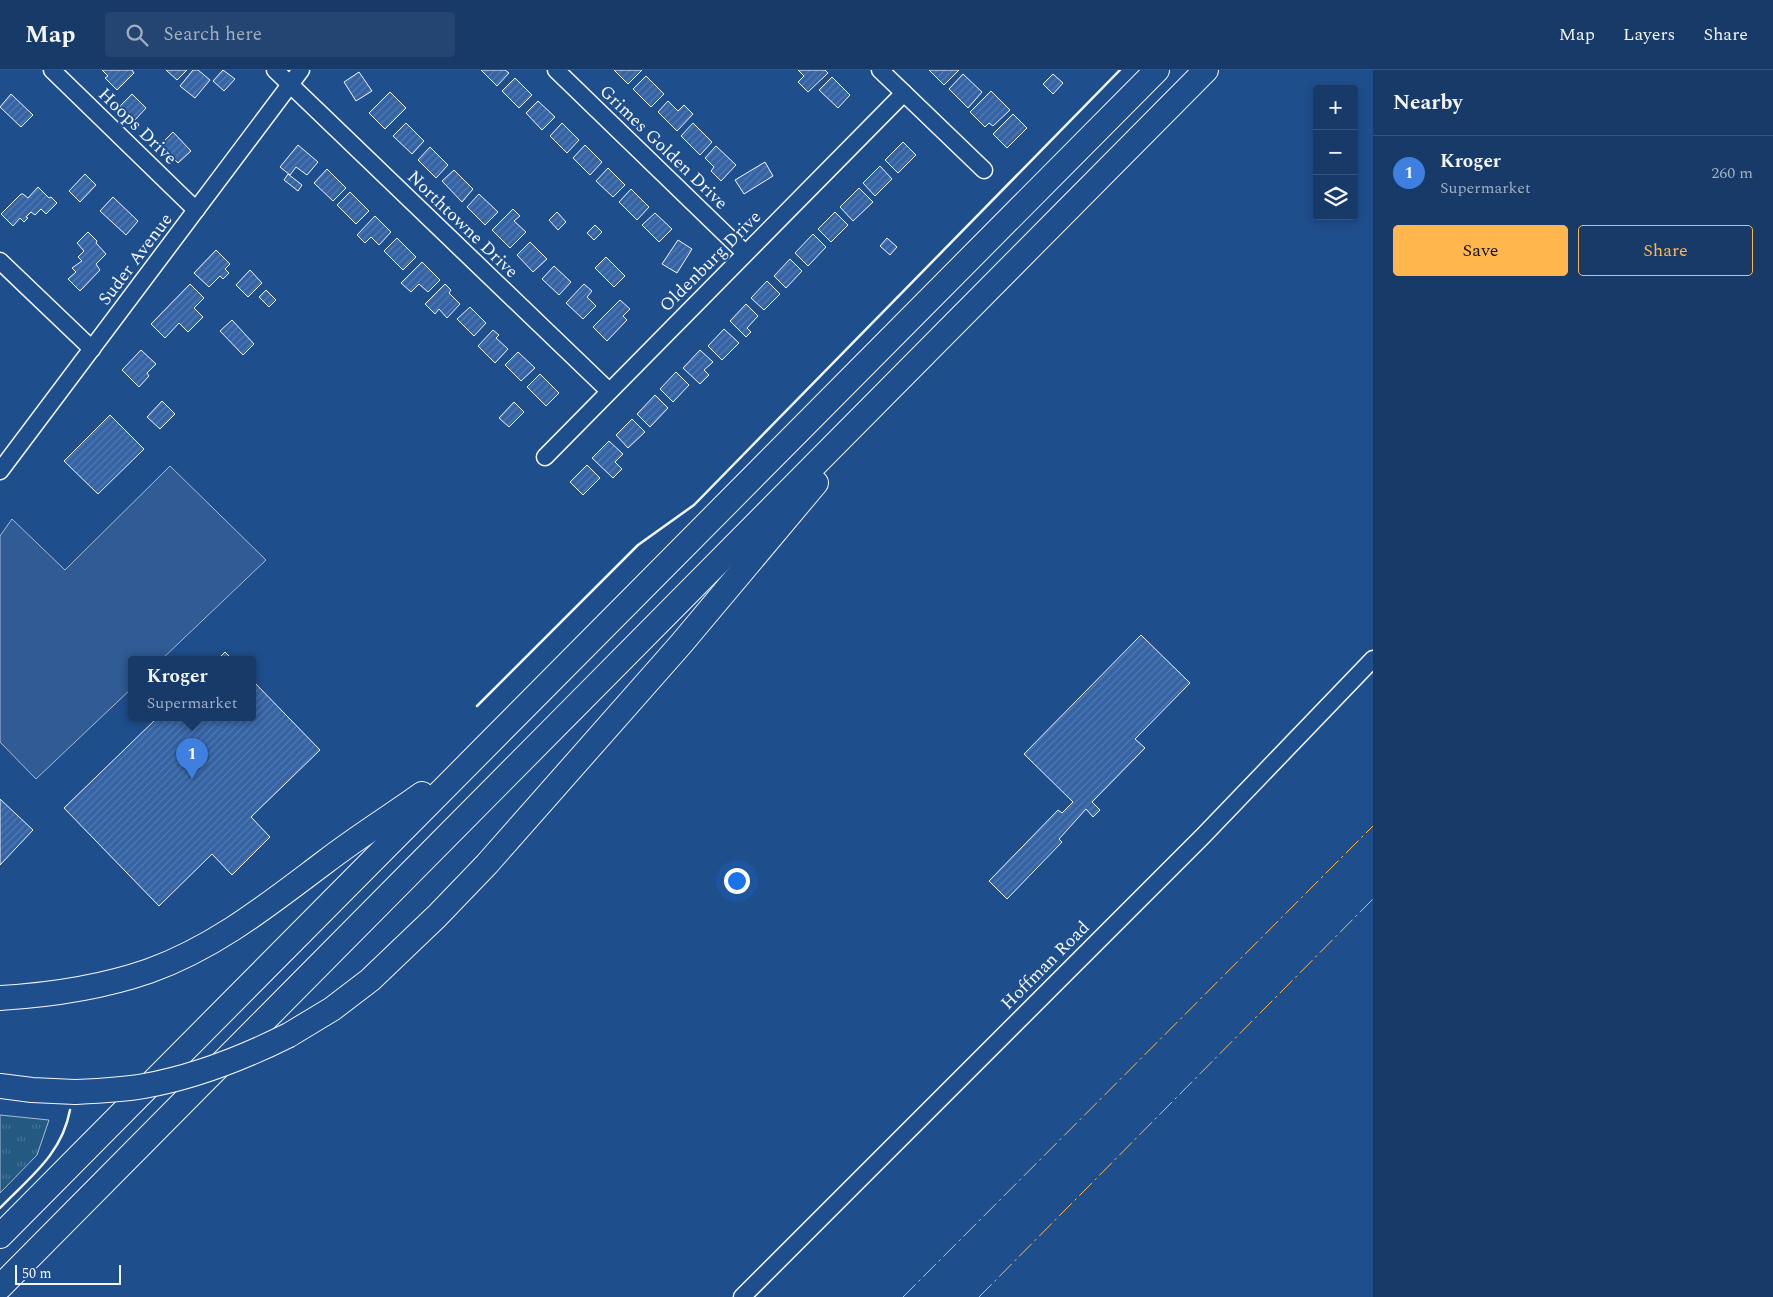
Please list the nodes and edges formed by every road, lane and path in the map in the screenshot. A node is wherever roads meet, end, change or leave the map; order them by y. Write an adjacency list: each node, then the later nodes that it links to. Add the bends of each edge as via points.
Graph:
1 (52, 70): 11 (street, Hoops Drive)
2 (275, 70): 8 (street, Northtowne Drive)
3 (301, 70): 8 (street, Suder Avenue)
4 (556, 70): 12 (street, Grimes Golden Drive)
5 (880, 70): 9 (street)
6 (1157, 70): 20 (highway)
7 (1206, 70): 15 (highway)
8 (290, 85): 11 (street, Suder Avenue); 16 (street, Northtowne Drive)
9 (904, 93): 10 (street); 12 (street, Oldenburg Drive)
10 (984, 170)
11 (196, 210): 14 (street, Suder Avenue)
12 (745, 253): 16 (street, Oldenburg Drive)
13 (0, 261): 14 (street)
14 (92, 349): 18 (street, Suder Avenue)
15 (916, 362): 22 (highway, bridge, via 681,644 487,864 370,980 332,1009 289,1035 226,1063 164,1082 75,1092); 24 (highway)
16 (609, 391): 17 (street, Oldenburg Drive)
17 (544, 457)
18 (0, 471)
19 (1373, 659): 25 (street, Hoffman Road, via 1203,836)
20 (470, 761): 21 (highway, via 252,917 190,953 150,970 86,989); 23 (highway)
21 (0, 998)
22 (0, 1086)
23 (0, 1236)
24 (0, 1287)
25 (742, 1297)

